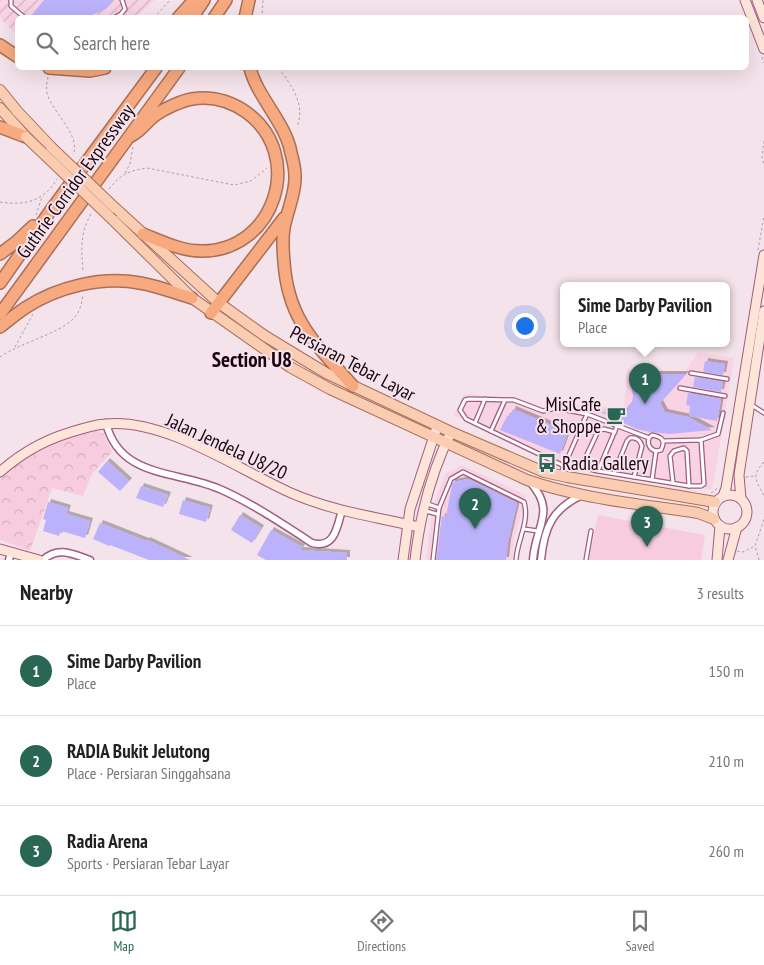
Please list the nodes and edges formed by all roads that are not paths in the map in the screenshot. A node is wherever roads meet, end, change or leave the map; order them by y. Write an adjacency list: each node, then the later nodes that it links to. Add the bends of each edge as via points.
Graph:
1 (11, 0): 9 (lane, via 11,6)
2 (122, 0): 10 (lane, via 125,9)
3 (194, 0): 11 (highway)
4 (204, 0): 12 (highway)
5 (226, 0): 13 (highway)
6 (249, 0): 14 (highway)
7 (745, 0): 17 (street)
8 (757, 0): 15 (street)
9 (22, 15)
10 (119, 15)
11 (181, 15)
12 (194, 15)
13 (216, 15)
14 (246, 15)
15 (764, 18)
16 (0, 45): 18 (highway)
17 (764, 50)
18 (15, 55)
19 (76, 70): 20 (highway)
20 (95, 70)
21 (155, 70): 29 (highway, Guthrie Corridor Expressway)
22 (177, 70): 27 (highway, Guthrie Corridor Expressway)
23 (251, 70): 30 (highway, via 291,150 295,176)
24 (0, 90): 31 (main road, Persiaran Tebar Layar, bridge, via 51,147)
25 (0, 108): 28 (main road, Persiaran Tebar Layar)
26 (0, 127): 28 (highway)
27 (131, 136): 31 (highway, via 156,114 190,99 220,100 237,106 255,119 275,149 278,167 276,194 268,214 248,236 231,246 200,251 173,246); 39 (highway, Guthrie Corridor Expressway)
28 (26, 138): 35 (main road, Persiaran Tebar Layar, bridge)
29 (51, 210): 32 (highway); 34 (highway, Guthrie Corridor Expressway)
30 (289, 210): 36 (highway); 43 (highway, via 282,246 287,289 293,307 319,349)
31 (143, 234): 36 (main road, Persiaran Tebar Layar)
32 (0, 254)
33 (761, 255): 74 (street, via 726,488)
34 (0, 283)
35 (192, 298): 38 (main road, Persiaran Tebar Layar); 40 (highway, via 138,282 84,284 54,293)
36 (219, 303): 38 (highway); 43 (main road, Persiaran Tebar Layar, via 265,336)
37 (764, 311): 48 (street)
38 (211, 313): 58 (main road, Persiaran Tebar Layar, via 290,367)
39 (0, 314)
40 (0, 327)
41 (691, 373): 42 (lane)
42 (727, 379)
43 (353, 386): 54 (main road, Persiaran Tebar Layar)
44 (680, 388): 45 (lane)
45 (725, 396)
46 (485, 399): 47 (lane); 52 (lane); 52 (lane, via 469,399 462,404 460,413)
47 (505, 400): 51 (lane, via 543,411 556,408); 56 (lane)
48 (750, 404): 50 (lane); 75 (street, via 739,475)
49 (722, 413): 61 (lane, via 718,434)
50 (764, 413)
51 (587, 414): 55 (lane); 64 (lane)
52 (475, 423): 56 (lane)
53 (106, 424): 66 (street, Jalan Jendela U8/20, via 49,441); 78 (street, Jalan Jendela U8/20, via 137,426 171,436 207,450 292,493); 78 (street, via 112,442 132,461 151,470 220,489 312,542 324,544 330,540)
54 (438, 426): 58 (street); 59 (main road, Persiaran Tebar Layar)
55 (617, 426): 57 (lane); 60 (lane)
56 (492, 431): 64 (lane)
57 (615, 432): 65 (lane); 65 (lane, via 598,431 585,459 585,466)
58 (433, 436): 59 (main road, Persiaran Tebar Layar); 81 (street)
59 (448, 437): 64 (main road, Persiaran Tebar Layar, via 544,472); 69 (main road, Persiaran Tebar Layar); 76 (street)
60 (649, 438): 62 (lane, via 657,436); 63 (lane, via 651,448)
61 (701, 440): 62 (lane); 72 (lane, via 704,484)
62 (663, 442): 63 (lane, via 661,450)
63 (656, 451): 70 (lane)
64 (562, 471): 74 (main road, Persiaran Tebar Layar)
65 (598, 471): 67 (lane)
66 (0, 472)
67 (614, 473): 68 (lane); 68 (lane, via 627,441 634,438 642,446)
68 (634, 477): 70 (lane)
69 (527, 480): 73 (main road, Persiaran Tebar Layar); 85 (street, via 544,504)
70 (652, 480): 71 (lane)
71 (673, 483): 72 (lane); 72 (lane, via 670,456 684,448)
72 (689, 486)
73 (583, 494): 80 (main road, Persiaran Tebar Layar, via 698,513); 97 (street, via 559,508 555,514 545,540)
74 (716, 497): 75 (street, via 732,495); 80 (street, via 713,508)
75 (741, 499): 83 (street, via 747,513 743,523)
76 (423, 507): 77 (lane); 79 (lane); 82 (street)
77 (439, 508): 79 (lane); 84 (lane, via 451,479 463,472 524,502 527,510)
78 (342, 510): 81 (street, Jalan Jendela U8/20)
79 (437, 514): 94 (lane)
80 (717, 522): 83 (street, via 730,529); 99 (street)
81 (407, 524): 82 (street, Jalan Jendela U8/20); 92 (street)
82 (419, 527): 93 (street)
83 (736, 528): 100 (street)
84 (524, 529): 85 (lane); 95 (lane)
85 (538, 531): 96 (street)
86 (591, 531): 98 (lane)
87 (0, 549): 88 (street)
88 (10, 556): 89 (street)
89 (39, 560)
90 (43, 560): 91 (street, via 65,552)
91 (90, 560)
92 (403, 560)
93 (415, 560)
94 (433, 560)
95 (516, 560)
96 (533, 560)
97 (542, 560)
98 (586, 560)
99 (717, 560)
100 (728, 560)

